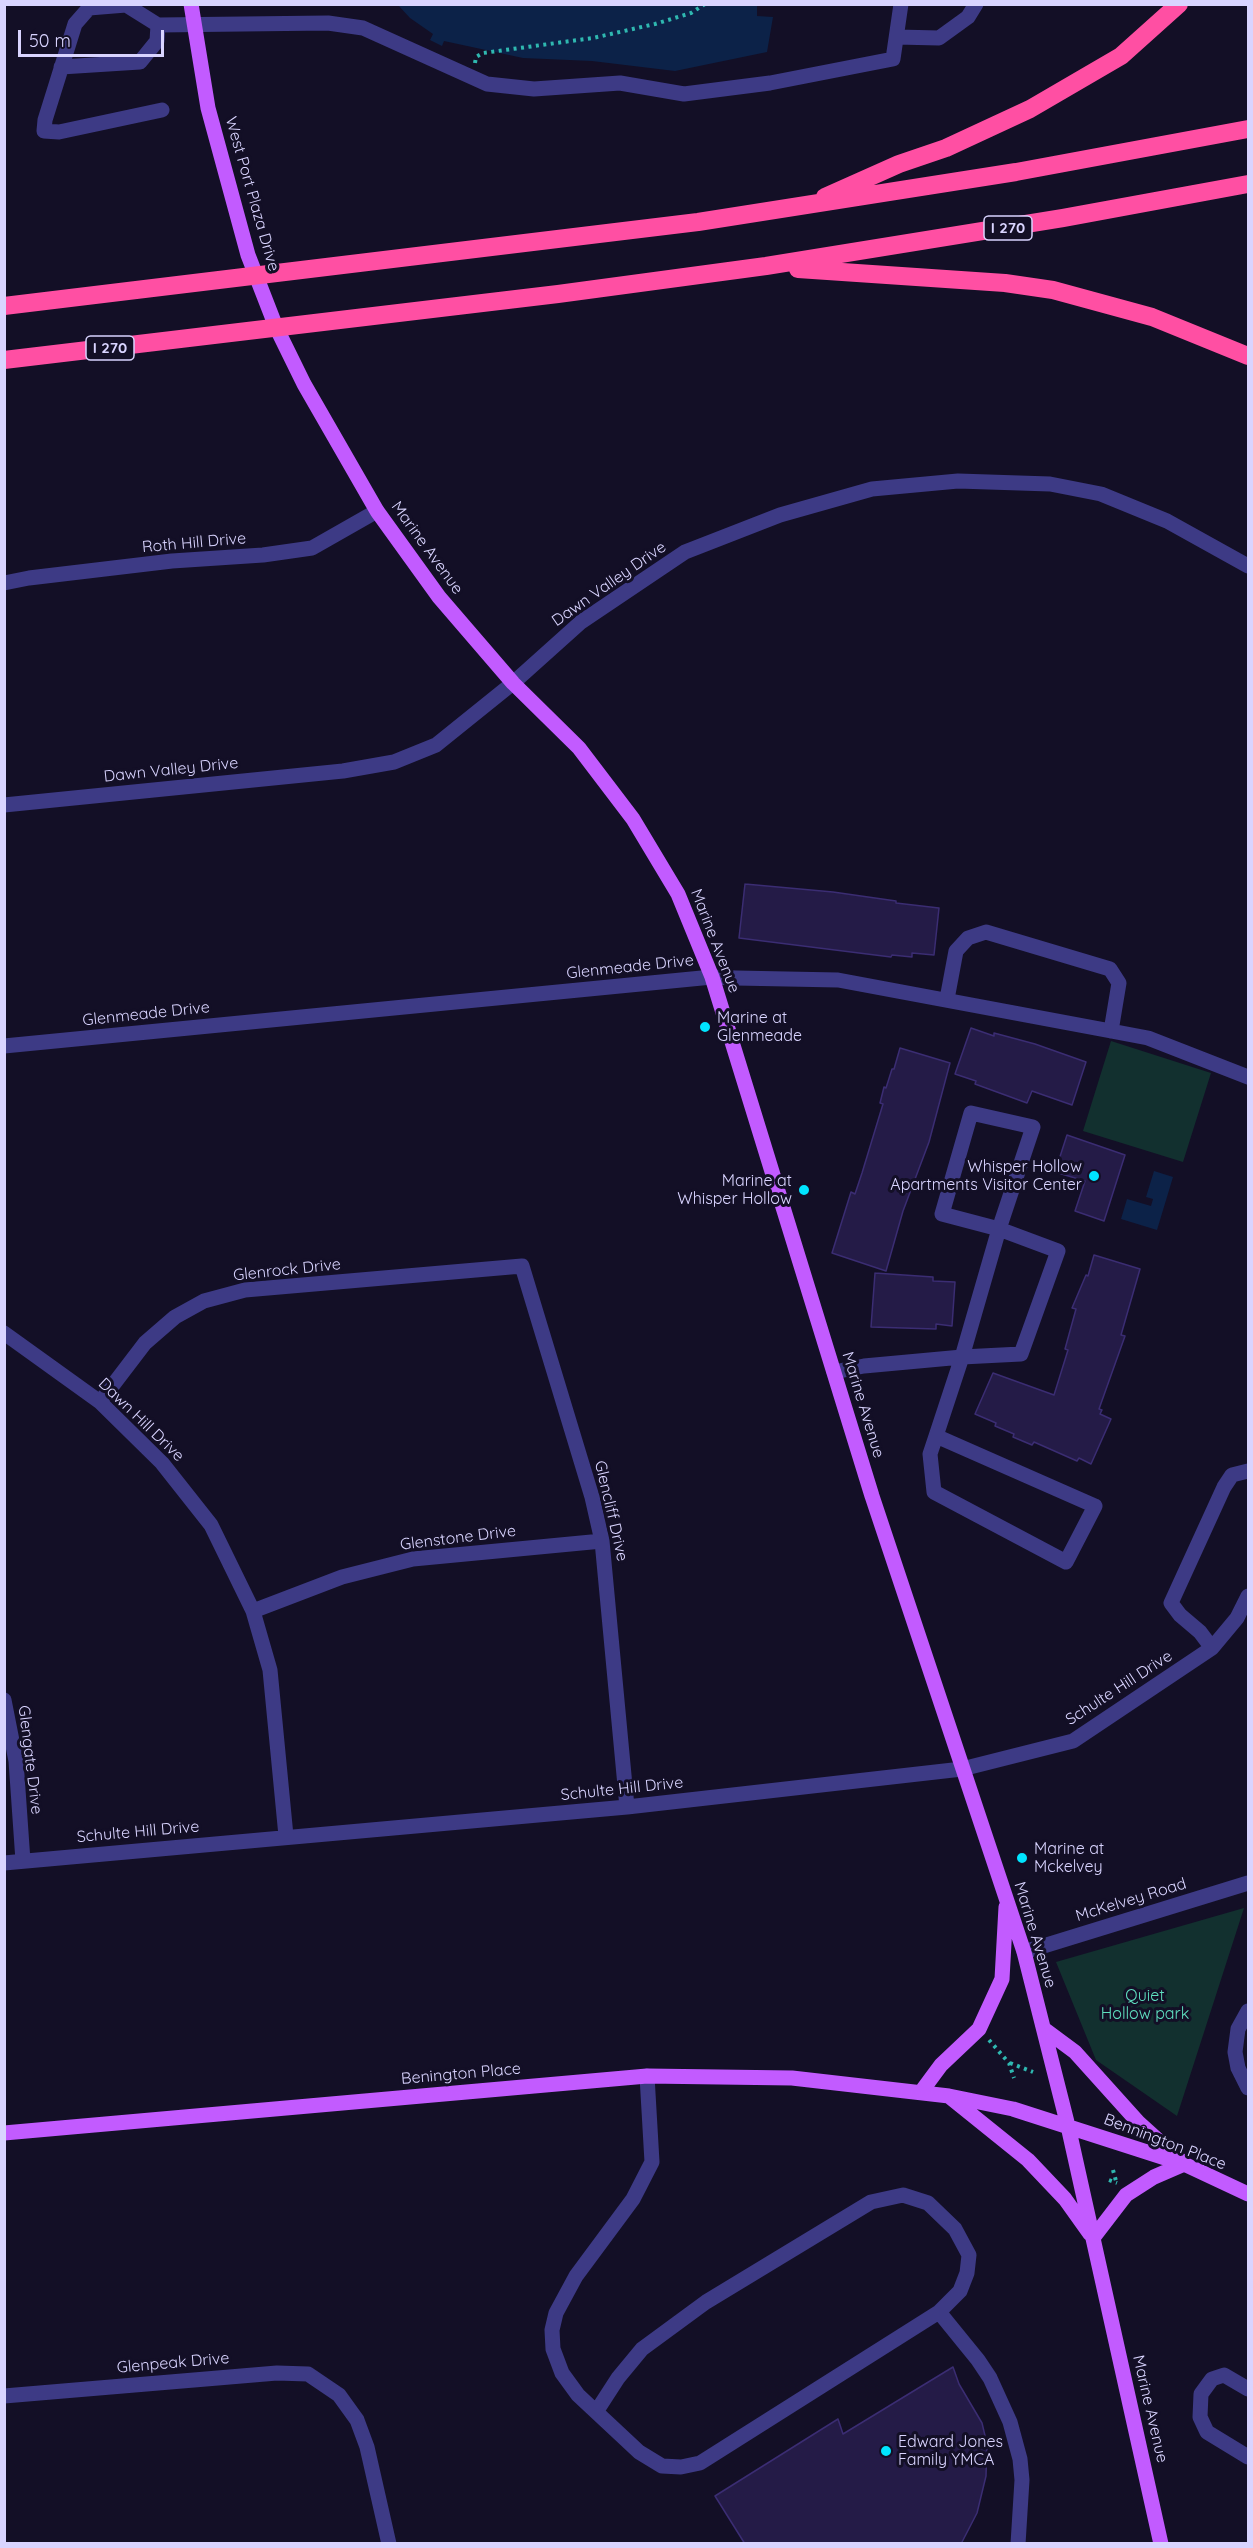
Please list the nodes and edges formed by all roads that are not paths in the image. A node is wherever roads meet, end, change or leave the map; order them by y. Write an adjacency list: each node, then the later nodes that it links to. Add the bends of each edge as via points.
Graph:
1 (191, 4): 6 (main road, West Port Plaza Drive)
2 (902, 4): 7 (street)
3 (976, 4): 7 (street, via 968,17 939,38)
4 (1179, 4): 12 (highway, via 1121,56 1030,109)
5 (158, 25): 6 (street); 8 (street, via 157,41 140,62); 8 (street, via 126,5 88,8 75,24)
6 (193, 26): 7 (street, via 328,23 374,32 487,84 534,89 620,83 684,94 770,83 894,59); 17 (main road, West Port Plaza Drive, via 208,108 248,255)
7 (897, 37)
8 (61, 67): 9 (street, via 44,132)
9 (162, 110)
10 (1248, 129): 12 (highway)
11 (1248, 184): 13 (highway, I 270)
12 (804, 206): 14 (highway, via 575,238)
13 (766, 266): 15 (highway, via 1053,290 1152,317); 16 (highway, I 270)
14 (4, 306)
15 (1248, 356)
16 (4, 360)
17 (304, 384): 18 (main road, Marine Avenue)
18 (377, 511): 20 (street, Roth Hill Drive, via 312,548); 21 (main road, Marine Avenue, via 439,597)
19 (1248, 566): 21 (street, Dawn Valley Drive, via 1167,521 1101,494 1050,484 958,481 872,489 780,514 685,552 581,622)
20 (4, 583)
21 (513, 683): 22 (street, Dawn Valley Drive, via 436,745 394,762 343,771); 23 (main road, Marine Avenue, via 579,748 633,819 678,894)
22 (4, 805)
23 (712, 977): 24 (street, Glenmeade Drive, via 838,980); 26 (street, Glenmeade Drive); 32 (main road, Marine Avenue)
24 (947, 999): 25 (street, Glenmeade Drive); 25 (street, via 956,951 968,938 986,932 1110,969 1119,982)
25 (1111, 1031): 27 (street, Glenmeade Drive, via 1148,1038)
26 (4, 1046)
27 (1248, 1077)
28 (999, 1229): 28 (street, via 1033,1127 972,1113 942,1214); 31 (street); 31 (street, via 1058,1251 1021,1354)
29 (522, 1266): 33 (street, Glenrock Drive, via 245,1290 204,1301 175,1317 145,1343); 36 (street, Glencliff Drive)
30 (4, 1333): 33 (street, Dawn Hill Drive)
31 (962, 1357): 32 (street); 34 (street)
32 (834, 1371): 41 (main road, Marine Avenue)
33 (100, 1402): 38 (street, Dawn Hill Drive, via 162,1463 211,1525)
34 (936, 1436): 34 (street, via 930,1454 934,1492 1066,1562 1095,1506)
35 (1248, 1472): 39 (street, via 1233,1475 1224,1487 1172,1603)
36 (602, 1541): 38 (street, Glenstone Drive, via 413,1559 342,1576); 42 (street, Glencliff Drive)
37 (1248, 1596): 39 (street, Schulte Hill Drive, via 1237,1618)
38 (253, 1611): 43 (street, Dawn Hill Drive, via 270,1670)
39 (1212, 1648): 41 (street, Schulte Hill Drive, via 1073,1740)
40 (4, 1700): 44 (street, Glengate Drive, via 16,1761)
41 (962, 1769): 42 (street, Schulte Hill Drive); 47 (main road, Marine Avenue)
42 (627, 1808): 43 (street, Schulte Hill Drive)
43 (286, 1836): 44 (street, Schulte Hill Drive)
44 (23, 1861): 45 (street, Schulte Hill Drive)
45 (4, 1863)
46 (1248, 1882): 48 (street, McKelvey Road)
47 (1006, 1900): 48 (main road, Marine Avenue); 53 (main road, via 1002,1979 980,2029 941,2065)
48 (1024, 1952): 50 (main road, Marine Avenue)
49 (1248, 2011): 52 (street, via 1238,2029 1235,2052)
50 (1044, 2029): 55 (main road, Marine Avenue); 57 (main road, via 1075,2052 1138,2122)
51 (647, 2076): 53 (main road, Benington Place, via 792,2078); 56 (main road, Benington Place); 63 (street, via 652,2162 633,2199 576,2276 556,2313 552,2330 553,2349 562,2373)
52 (1248, 2088)
53 (921, 2092): 54 (main road)
54 (949, 2096): 55 (main road, via 1013,2109); 59 (main road, via 1028,2160 1065,2199)
55 (1068, 2126): 57 (main road, Bennington Place); 59 (main road, Marine Avenue)
56 (4, 2133)
57 (1184, 2164): 58 (main road, Bennington Place); 59 (main road, via 1126,2195)
58 (1248, 2194)
59 (1094, 2238): 67 (main road, Marine Avenue)
60 (939, 2312): 63 (street, via 700,2463 662,2466 639,2452); 63 (street, via 960,2291 967,2273 969,2255 956,2229 928,2203 903,2194 871,2202 706,2302 642,2349); 66 (street, via 990,2378 1010,2421 1022,2480)
61 (1248, 2389): 64 (street, via 1224,2375 1212,2379 1200,2394 1200,2417 1207,2432)
62 (4, 2396): 65 (street, Glenpeak Drive, via 277,2373 308,2374 339,2395 357,2420)
63 (596, 2412)
64 (1248, 2457)
65 (389, 2544)
66 (1018, 2544)
67 (1161, 2544)

